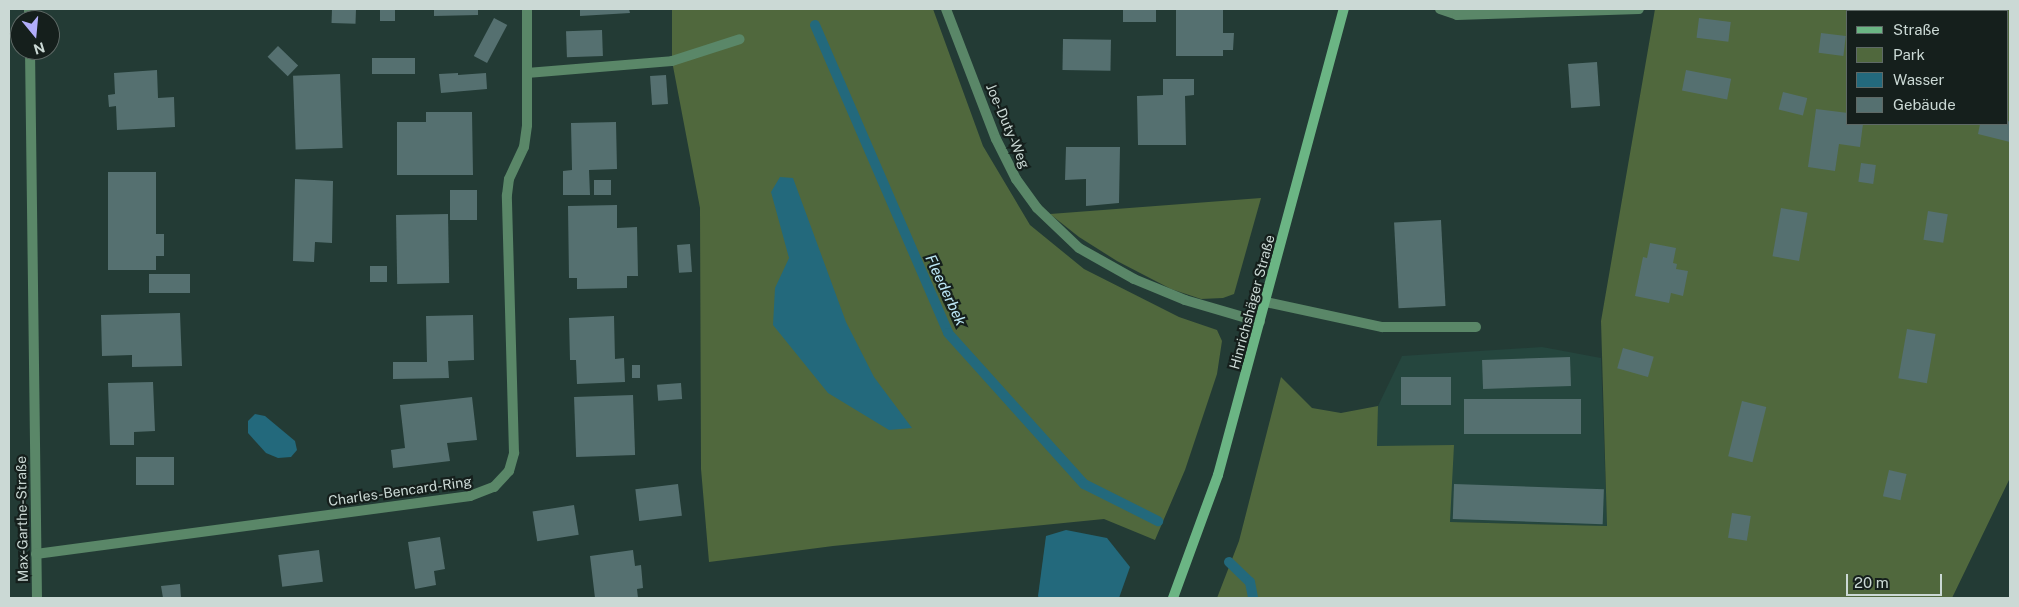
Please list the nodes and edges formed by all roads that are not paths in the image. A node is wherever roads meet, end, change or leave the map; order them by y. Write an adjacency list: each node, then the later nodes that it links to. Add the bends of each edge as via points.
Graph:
1 (527, 9): 8 (street, Charles-Bencard-Ring)
2 (946, 9): 10 (street, Joe-Duty-Weg, via 996,139 1016,179 1037,208 1079,248 1134,279 1185,300)
3 (1344, 9): 9 (main road, Hinrichshäger Straße)
4 (1440, 9): 5 (street, via 1457,15)
5 (1639, 9)
6 (740, 40): 8 (street, via 672,61)
7 (30, 60): 12 (street, Max-Garthe-Straße)
8 (527, 73): 12 (street, Charles-Bencard-Ring, via 528,125 524,147 509,179 507,195 514,453 509,471 494,487 470,496)
9 (1266, 302): 10 (main road, Hinrichshäger Straße); 11 (street, via 1382,328)
10 (1260, 322): 14 (main road, Hinrichshäger Straße, via 1218,475)
11 (1476, 327)
12 (36, 554): 13 (street, Max-Garthe-Straße)
13 (37, 598)
14 (1173, 598)

